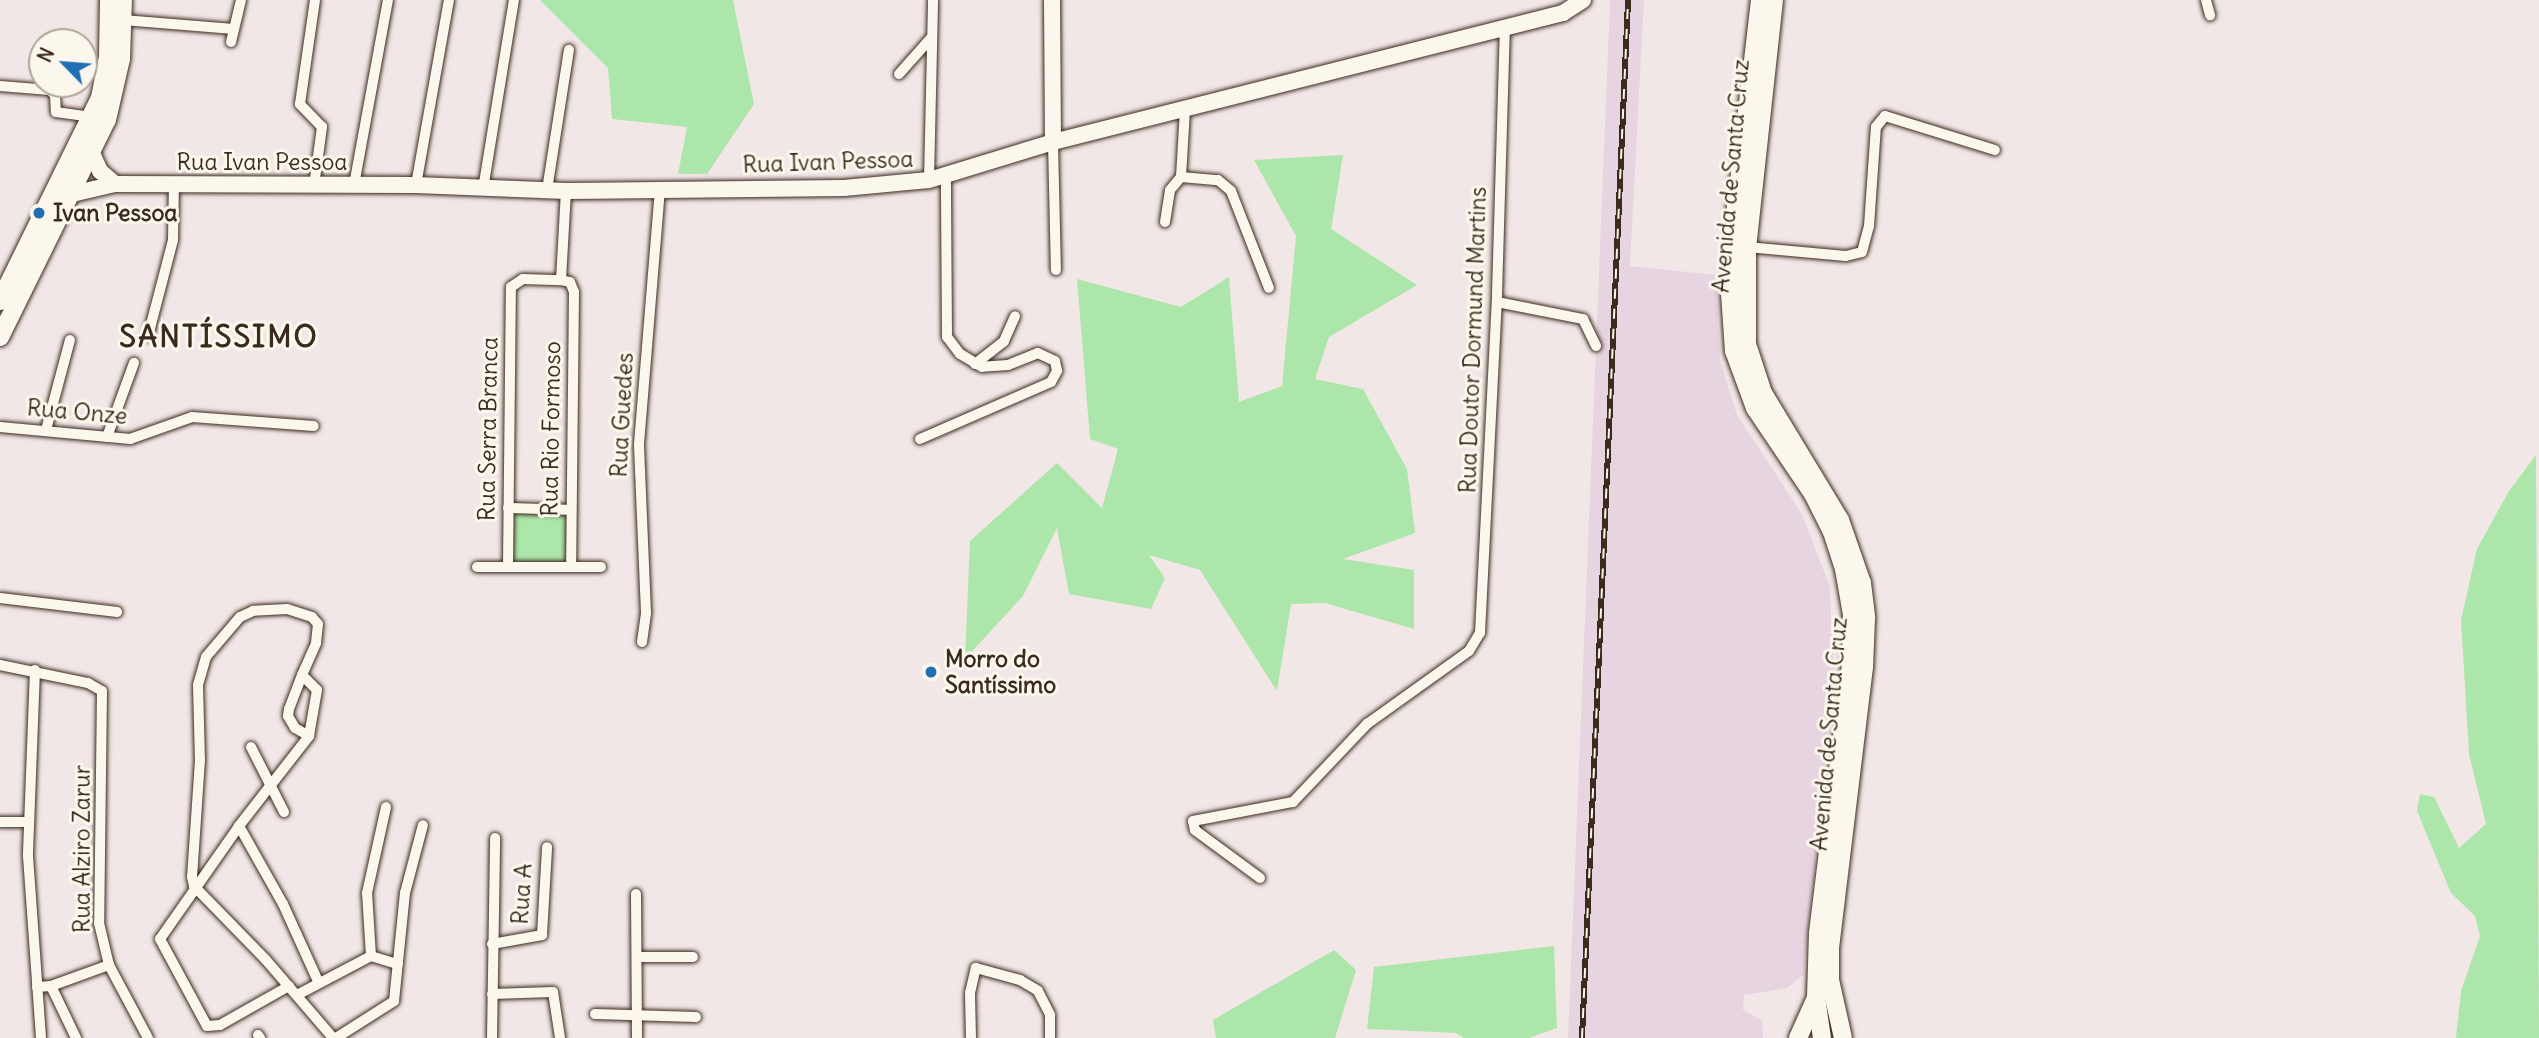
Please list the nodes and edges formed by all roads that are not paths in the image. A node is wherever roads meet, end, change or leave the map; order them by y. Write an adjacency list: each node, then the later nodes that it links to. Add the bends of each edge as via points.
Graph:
1 (109, 0): 24 (main road, via 107,65)
2 (122, 0): 15 (main road)
3 (241, 0): 17 (street)
4 (316, 0): 34 (street, via 299,104 322,127)
5 (388, 0): 31 (street)
6 (449, 0): 32 (street)
7 (514, 0): 35 (street)
8 (933, 0): 18 (street)
9 (1052, 0): 25 (street)
10 (1583, 0): 16 (street, Rua Ivan Pessoa, via 1563,13)
11 (1760, 0): 96 (main road, Avenida de Santa Cruz, via 1736,209 1730,293 1734,351 1755,408 1813,494 1832,532 1852,615 1851,664 1818,933)
12 (1774, 0): 41 (main road, Avenida de Santa Cruz)
13 (2206, 0): 14 (street)
14 (2210, 15)
15 (123, 20): 17 (street); 27 (main road, via 116,91)
16 (1505, 27): 23 (street, Rua Ivan Pessoa); 46 (street, Rua Doutor Dormund Martins)
17 (234, 29): 19 (street)
18 (931, 38): 21 (street); 29 (street)
19 (231, 42)
20 (569, 50): 36 (street)
21 (899, 74)
22 (4, 86): 24 (street, via 50,90 56,111)
23 (1185, 109): 25 (street, Rua Ivan Pessoa); 28 (street)
24 (93, 117): 45 (main road)
25 (1053, 142): 29 (street, Rua Ivan Pessoa); 42 (street)
26 (1995, 150): 41 (street, via 1885,116 1876,127 1869,226 1862,252 1846,256)
27 (92, 153): 30 (street, via 100,171); 39 (main road)
28 (1181, 177): 40 (street, via 1170,190); 44 (street, via 1218,180 1231,191)
29 (937, 178): 37 (street, Rua Ivan Pessoa, via 844,188); 53 (street, via 944,326 952,345)
30 (116, 184): 33 (street, Rua Ivan Pessoa); 39 (street, Rua Ivan Pessoa)
31 (354, 185): 32 (street, Rua Ivan Pessoa); 34 (street, Rua Ivan Pessoa)
32 (416, 185): 35 (street, Rua Ivan Pessoa)
33 (174, 186): 34 (street, Rua Ivan Pessoa); 48 (street, via 173,240)
34 (314, 186)
35 (484, 189): 36 (street, Rua Ivan Pessoa)
36 (547, 190): 38 (street, Rua Ivan Pessoa)
37 (660, 190): 38 (street, Rua Ivan Pessoa); 67 (street, Rua Guedes, via 639,444 646,613)
38 (566, 191): 43 (street)
39 (72, 194): 49 (main road)
40 (1165, 222)
41 (1747, 247): 112 (main road, Avenida de Santa Cruz, via 1745,322 1755,372 1775,413 1831,500 1853,552 1864,602 1864,667 1830,949 1830,980)
42 (1056, 270)
43 (561, 280): 59 (street, Rua Serra Branca, via 523,279 513,284 511,292); 60 (street, Rua Rio Formoso, via 570,282 574,292)
44 (1269, 288)
45 (0, 301)
46 (1497, 302): 51 (street, via 1583,319); 82 (street, Rua Doutor Dormund Martins, via 1480,633 1469,651 1390,703 1293,802 1193,821 1195,830)
47 (1015, 316): 53 (street, via 1004,341)
48 (148, 336)
49 (0, 337)
50 (70, 340): 56 (street)
51 (1596, 346)
52 (134, 363): 57 (street)
53 (975, 364): 58 (street, via 998,367 1038,353 1055,361 1057,371 1051,382)
54 (314, 426): 57 (street, Rua Onze, via 201,417 139,438)
55 (0, 427): 56 (street, Rua Onze)
56 (46, 430): 57 (street, Rua Onze)
57 (107, 437)
58 (920, 439)
59 (508, 508): 60 (street); 61 (street, Rua Serra Branca)
60 (570, 510): 62 (street, Rua Rio Formoso)
61 (508, 565): 62 (street); 63 (street)
62 (571, 566): 64 (street)
63 (477, 567)
64 (601, 567)
65 (0, 598): 66 (street)
66 (117, 612)
67 (642, 642)
68 (0, 665): 69 (street)
69 (34, 670): 77 (street); 90 (street, Rua Alziro Zarur, via 88,683 102,691 99,904)
70 (302, 675): 71 (street, via 317,690); 71 (street, via 288,716 295,728); 83 (street, via 316,643 318,624 312,617 287,609 253,611 240,617 206,657 198,685)
71 (309, 736): 73 (street)
72 (251, 747): 73 (street)
73 (271, 783): 75 (street); 79 (street)
74 (386, 807): 86 (street, via 367,893)
75 (284, 812)
76 (0, 822): 77 (street)
77 (28, 822): 93 (street)
78 (423, 825): 89 (street, via 405,893)
79 (239, 826): 83 (street); 91 (street, via 283,904)
80 (495, 838): 85 (street)
81 (547, 847): 85 (street, Rua A, via 542,935)
82 (1260, 878)
83 (194, 886): 94 (street); 94 (street, via 169,921 160,946 207,1026 220,1025)
84 (636, 894): 87 (street)
85 (492, 944): 95 (street)
86 (372, 956): 89 (street); 91 (street)
87 (637, 957): 88 (street); 98 (street)
88 (693, 957)
89 (398, 964): 100 (street, via 397,991 390,1006)
90 (109, 965): 92 (street); 103 (street, Rua Alziro Zarur)
91 (318, 981): 94 (street)
92 (51, 986): 93 (street); 102 (street)
93 (37, 987): 101 (street)
94 (293, 991): 100 (street)
95 (492, 994): 105 (street); 106 (street, via 553,992)
96 (1816, 997): 110 (main road); 111 (main road, Avenida de Santa Cruz)
97 (595, 1014): 98 (street)
98 (638, 1014): 99 (street); 107 (street)
99 (696, 1017)
100 (332, 1036): 104 (street)
101 (41, 1038)
102 (76, 1038)
103 (148, 1038)
104 (316, 1038)
105 (492, 1038)
106 (560, 1038)
107 (637, 1038)
108 (971, 1038): 109 (street, via 970,993 976,968 1038,990 1050,1015)
109 (1050, 1038)
110 (1798, 1038)
111 (1822, 1038)
112 (1843, 1038)

